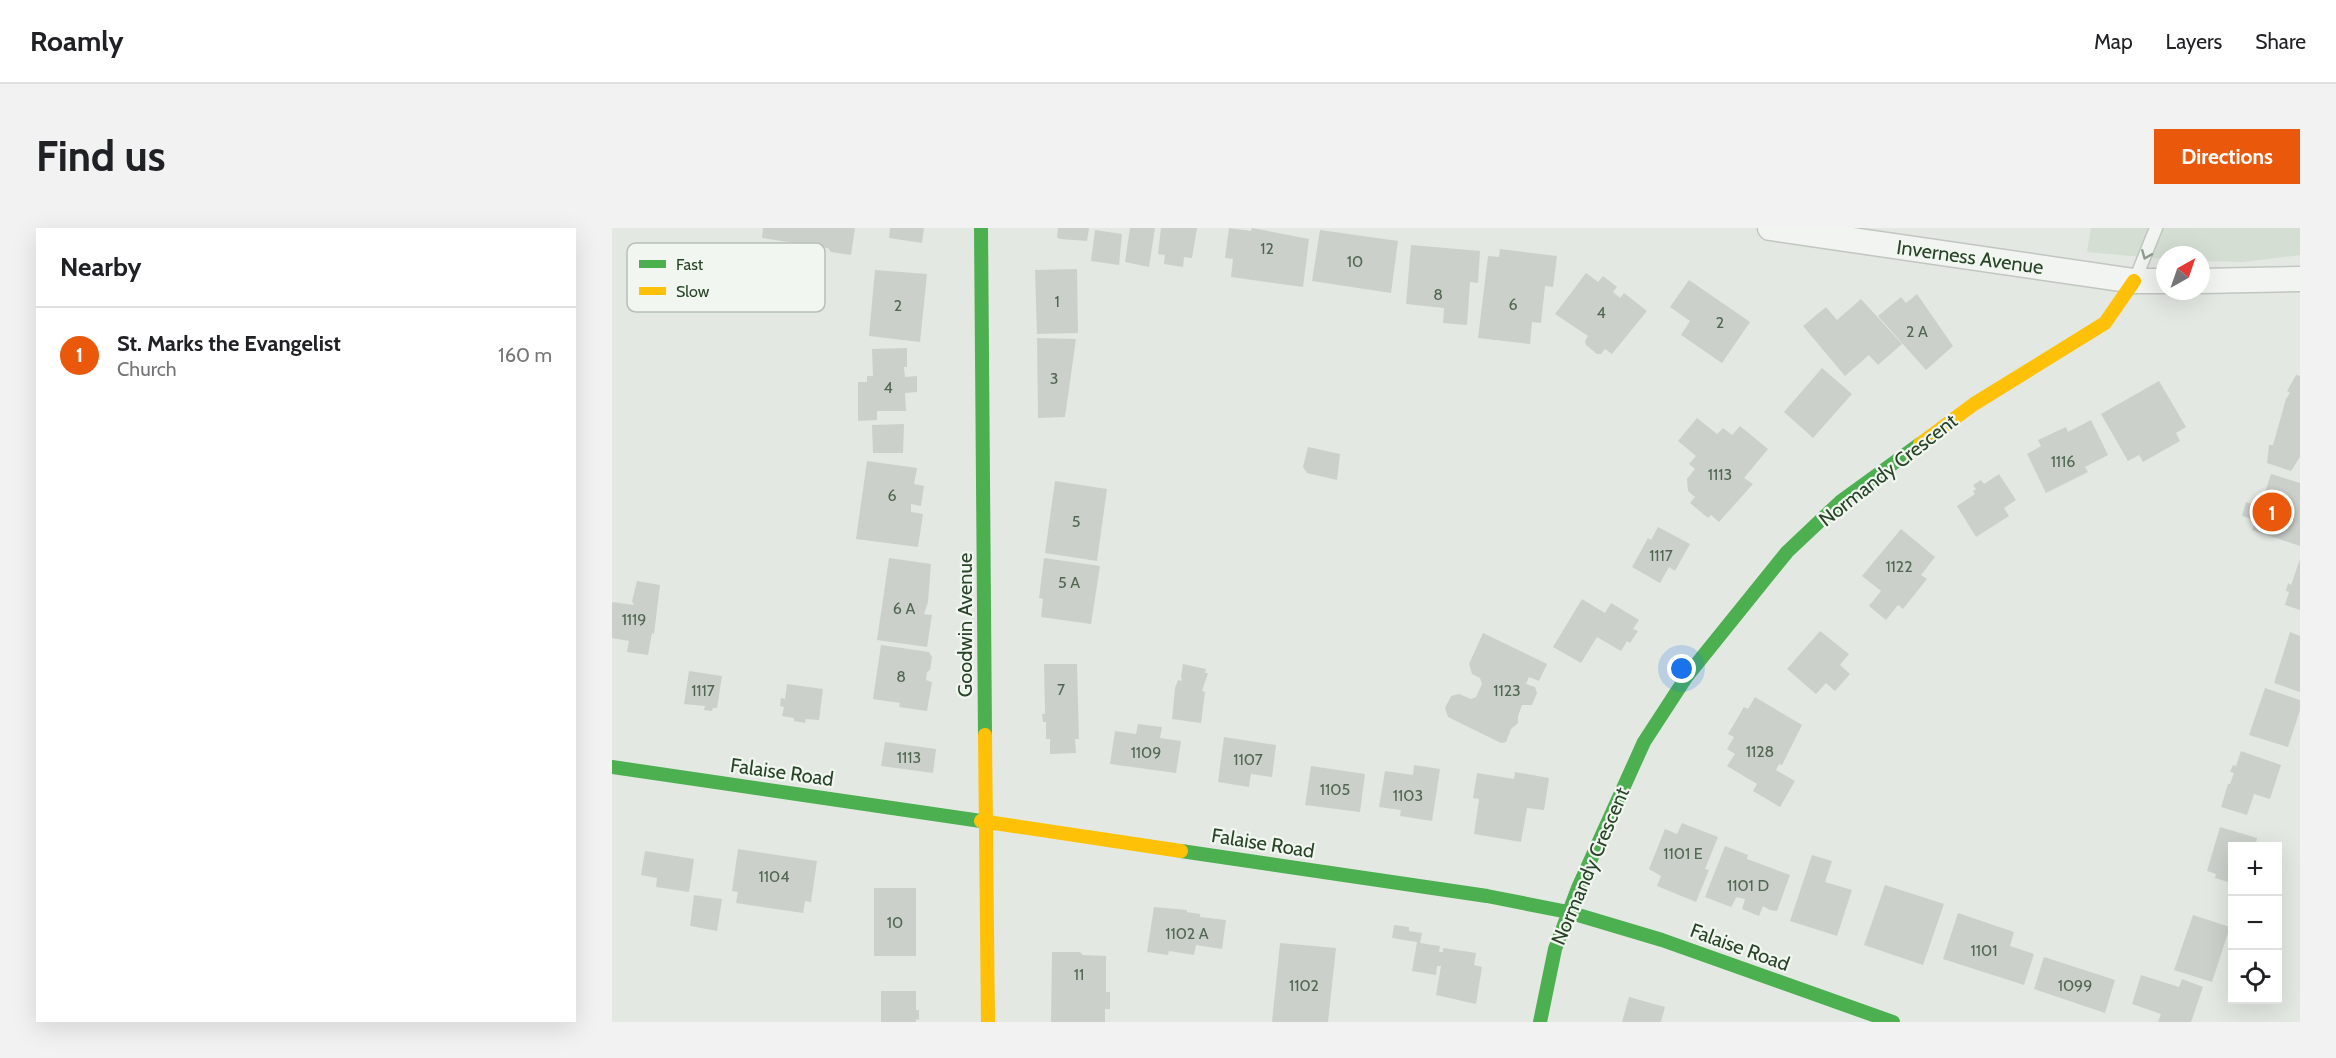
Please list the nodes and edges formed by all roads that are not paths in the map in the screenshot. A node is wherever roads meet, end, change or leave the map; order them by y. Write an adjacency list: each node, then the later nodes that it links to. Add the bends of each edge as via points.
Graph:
1 (981, 228): 9 (street, Goodwin Avenue)
2 (1770, 228): 5 (street, Inverness Avenue)
3 (2157, 228): 5 (lane, one-way to 5)
4 (2300, 279): 7 (street)
5 (2134, 281): 6 (street); 10 (street, Normandy Crescent, via 2105,323 1974,404 1840,502 1787,552 1687,676 1644,742)
6 (2156, 281)
7 (2210, 281)
8 (612, 767): 9 (street, Falaise Road)
9 (986, 821): 10 (street, Falaise Road, via 1487,896); 11 (street, Goodwin Avenue)
10 (1568, 912): 12 (street, Normandy Crescent, via 1555,949); 13 (street, Falaise Road, via 1662,940)
11 (988, 1022)
12 (1540, 1022)
13 (1893, 1022)

